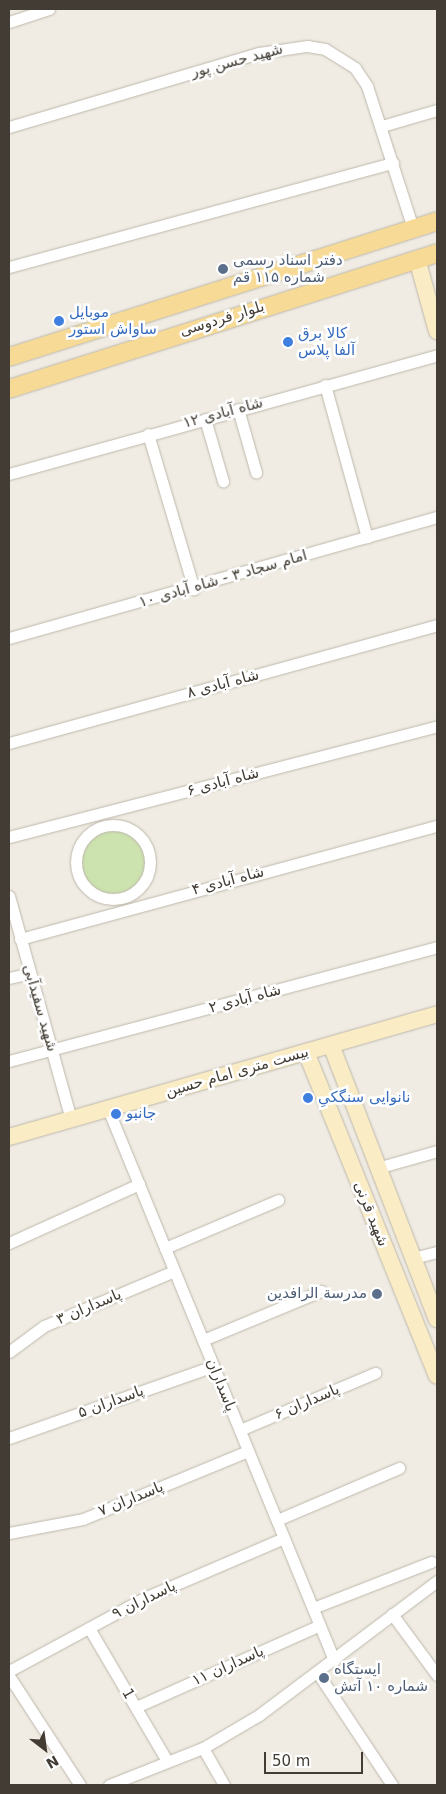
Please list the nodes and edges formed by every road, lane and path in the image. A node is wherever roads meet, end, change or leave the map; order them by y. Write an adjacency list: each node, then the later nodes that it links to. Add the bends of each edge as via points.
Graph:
1 (49, 9): 2 (street)
2 (9, 22)
3 (437, 110): 4 (street)
4 (382, 126): 5 (street, شهید حسن پور, via 368,86 355,68 326,49 307,46 259,53); 6 (street, شهید حسن پور)
5 (9, 127)
6 (393, 164): 8 (street, شهید حسن پور); 11 (street)
7 (437, 221): 8 (main road, بلوار فردوسی)
8 (413, 228): 14 (main road, بلوار فردوسی)
9 (437, 253): 10 (main road, بلوار فردوسی)
10 (417, 259): 12 (main road); 16 (main road, بلوار فردوسی)
11 (9, 267)
12 (437, 331)
13 (437, 355): 15 (street, شاه آبادی ۱۲)
14 (9, 357)
15 (324, 386): 17 (street, شاه آبادی ۱۲); 24 (street)
16 (9, 389)
17 (238, 409): 18 (street, شاه آبادی ۱۲); 20 (street)
18 (205, 419): 19 (street, شاه آبادی ۱۲); 22 (street)
19 (148, 434): 21 (street, شاه آبادی ۱۲); 25 (street)
20 (256, 472)
21 (9, 474)
22 (223, 481)
23 (437, 518): 24 (street, امام سجاد ۳ - شاه آبادی ۱۰)
24 (367, 537): 25 (street, امام سجاد ۳ - شاه آبادی ۱۰)
25 (194, 589): 27 (street, امام سجاد ۳ - شاه آبادی ۱۰)
26 (437, 625): 29 (street, شاه آبادی ۸)
27 (9, 638)
28 (437, 726): 30 (street, شاه آبادی ۶)
29 (9, 743)
30 (104, 819): 32 (street, شاه آبادی ۶); 34 (street, via 132,830 148,848 150,860 144,883); 34 (street, via 82,840 75,862 77,874 100,898)
31 (437, 826): 34 (street, شاه آبادی ۴)
32 (9, 837)
33 (9, 896): 35 (street, شهید سفیدآبی)
34 (126, 903): 35 (street, شاه آبادی ۴)
35 (20, 940): 37 (street, شهید سفیدآبی)
36 (437, 947): 41 (street, شاه آبادی ۲)
37 (30, 973): 38 (street); 41 (street, شهید سفیدآبی)
38 (9, 978)
39 (437, 1014): 40 (main road, بیست متری امام حسین)
40 (331, 1045): 42 (main road, بیست متری امام حسین); 48 (main road, شهید قرنی)
41 (52, 1051): 43 (street, شاه آبادی ۲); 45 (street, شهید سفیدآبی)
42 (306, 1052): 44 (main road, بیست متری امام حسین); 62 (main road, شهید قرنی)
43 (9, 1061)
44 (108, 1109): 45 (main road, بیست متری امام حسین); 49 (street, پاسداران)
45 (71, 1120): 46 (main road, بیست متری امام حسین)
46 (9, 1138)
47 (437, 1151): 48 (street)
48 (377, 1168): 54 (main road, شهید قرنی)
49 (139, 1184): 51 (street); 52 (street, پاسداران)
50 (278, 1200): 52 (street)
51 (9, 1243)
52 (165, 1248): 55 (street, پاسداران)
53 (437, 1252): 54 (street)
54 (413, 1258): 57 (main road, شهید قرنی)
55 (174, 1271): 58 (street, پاسداران); 59 (street, پاسداران ۳, via 44,1326)
56 (321, 1291): 58 (street)
57 (437, 1320)
58 (203, 1340): 60 (street, پاسداران)
59 (9, 1352)
60 (213, 1366): 63 (street, پاسداران); 64 (street, پاسداران ۵)
61 (375, 1373): 63 (street, پاسداران ۶)
62 (437, 1376)
63 (240, 1430): 65 (street, پاسداران)
64 (9, 1438)
65 (248, 1450): 67 (street, پاسداران); 68 (street, پاسداران ۷, via 83,1519)
66 (399, 1468): 67 (street)
67 (277, 1520): 69 (street, پاسداران)
68 (9, 1533)
69 (284, 1538): 72 (street, پاسداران); 75 (street, پاسداران ۹, via 144,1598)
70 (431, 1562): 72 (street)
71 (437, 1581): 73 (street)
72 (313, 1608): 74 (street, پاسداران)
73 (392, 1614): 76 (street); 79 (street)
74 (320, 1624): 76 (street, پاسداران); 81 (street, پاسداران ۱۱)
75 (89, 1628): 77 (street, پاسداران ۹); 81 (street, 1)
76 (334, 1660): 78 (street)
77 (9, 1672)
78 (317, 1672): 82 (street, via 259,1715); 87 (street)
79 (437, 1675)
80 (9, 1676): 84 (street)
81 (136, 1707): 83 (street, 1)
82 (203, 1748): 83 (street); 86 (street)
83 (167, 1761): 85 (street)
84 (80, 1785)
85 (109, 1785)
86 (224, 1785)
87 (392, 1785)

